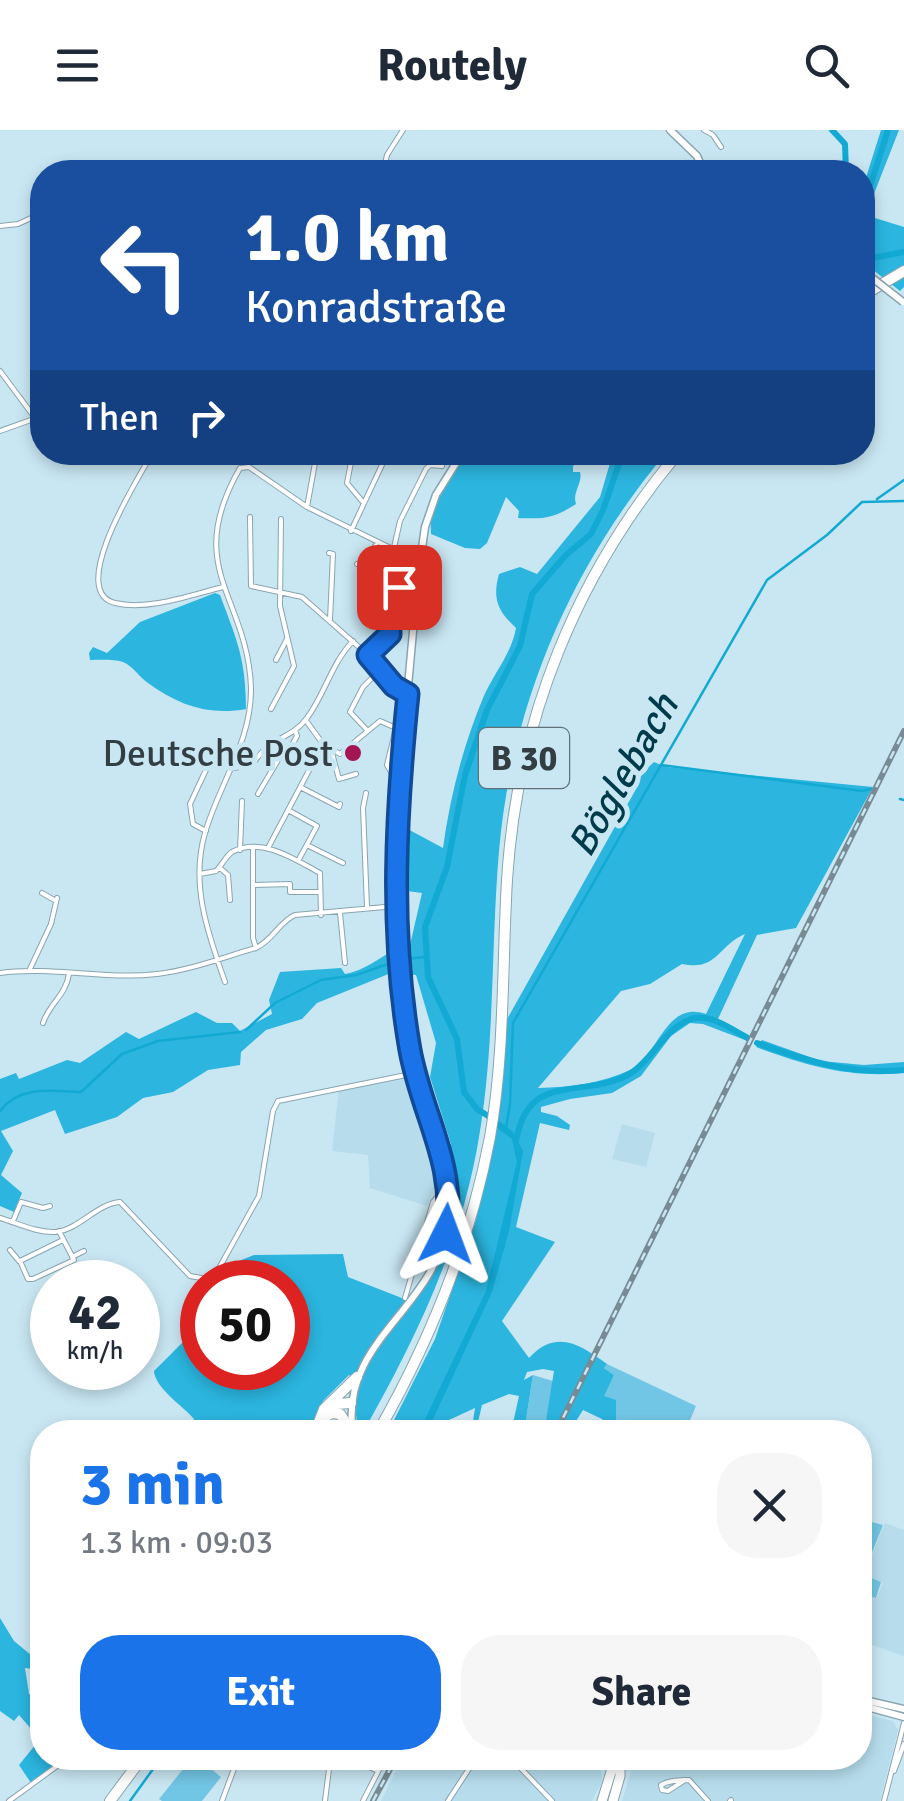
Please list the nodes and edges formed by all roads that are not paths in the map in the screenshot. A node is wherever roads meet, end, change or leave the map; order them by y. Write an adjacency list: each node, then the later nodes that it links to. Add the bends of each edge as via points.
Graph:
1 (403, 130): 5 (street)
2 (704, 130): 4 (street)
3 (673, 131): 6 (main road)
4 (720, 146)
5 (386, 160)
6 (698, 160)
7 (30, 218): 8 (street)
8 (0, 226)
9 (904, 275): 11 (highway)
10 (875, 280): 12 (main road, bridge)
11 (875, 292)
12 (903, 302)
13 (0, 372): 14 (street)
14 (30, 413)
15 (30, 419): 16 (street)
16 (0, 430)
17 (147, 465): 35 (street, via 107,541 99,592 130,604)
18 (314, 465): 26 (street)
19 (350, 465): 25 (street, via 346,483)
20 (382, 465): 25 (street)
21 (430, 465): 31 (street, via 406,508)
22 (453, 465): 33 (main road, via 430,507)
23 (661, 465): 86 (highway, B 30, via 581,584 523,734 503,851)
24 (669, 465): 86 (highway, B 30, via 604,555 538,705 514,814)
25 (363, 502): 29 (street)
26 (307, 507): 29 (street); 35 (street, via 240,468 218,519)
27 (250, 517): 36 (street, via 251,586)
28 (281, 519): 36 (street)
29 (351, 531): 30 (street)
30 (376, 544): 31 (street); 34 (street, via 363,566)
31 (393, 552): 33 (street)
32 (329, 553): 37 (street)
33 (417, 563): 40 (street, via 389,605 390,634); 43 (main road)
34 (357, 564)
35 (223, 587): 51 (street, via 251,692)
36 (280, 590): 37 (street, via 302,597); 38 (street)
37 (330, 620): 39 (street)
38 (287, 639): 41 (street); 44 (street, via 294,666)
39 (353, 641): 40 (street); 45 (street)
40 (368, 655): 42 (street)
41 (276, 660)
42 (381, 669): 43 (street); 47 (street, via 350,712)
43 (408, 694): 52 (main road)
44 (271, 708)
45 (306, 720): 46 (street); 49 (street)
46 (295, 730): 51 (street, via 268,743 248,768); 56 (street, via 287,754 280,755)
47 (367, 730): 50 (street, via 340,754); 52 (street, via 380,721 396,728 387,765)
48 (221, 738): 60 (street, via 190,804 193,824)
49 (323, 744): 50 (street); 54 (street)
50 (332, 751): 53 (street, via 339,779)
51 (233, 768): 60 (street)
52 (400, 772): 73 (main road)
53 (356, 774)
54 (301, 788): 58 (street); 59 (street)
55 (366, 792): 74 (street)
56 (258, 794)
57 (242, 802): 64 (street)
58 (340, 804)
59 (288, 810): 61 (street, via 317,826); 62 (street)
60 (206, 832): 68 (street)
61 (307, 845): 65 (street); 66 (street)
62 (268, 848): 63 (street); 65 (street)
63 (253, 849): 64 (street); 69 (street)
64 (240, 850): 67 (street, via 228,854)
65 (298, 861): 70 (street, via 320,873)
66 (343, 864)
67 (220, 868): 68 (street); 72 (street, via 228,875)
68 (200, 874): 78 (street)
69 (252, 884): 70 (street); 77 (street)
70 (320, 892): 76 (street)
71 (42, 893): 80 (street, via 56,899)
72 (230, 900)
73 (396, 906): 74 (street); 85 (main road)
74 (367, 910): 75 (street)
75 (340, 913): 76 (street); 79 (street)
76 (321, 915): 77 (street, via 290,917)
77 (256, 948): 78 (street)
78 (216, 960): 82 (street, via 158,974); 83 (street)
79 (344, 963)
80 (29, 971): 81 (street); 82 (street)
81 (0, 974)
82 (69, 974): 84 (street)
83 (225, 982)
84 (43, 1023)
85 (416, 1073): 88 (main road); 92 (street, via 278,1100 259,1196 207,1279 194,1278 120,1202)
86 (492, 1101): 87 (highway, B 30)
87 (487, 1132): 106 (highway, B 30, via 440,1295); 107 (highway, B 30, via 460,1257)
88 (450, 1194): 98 (street, via 433,1202); 99 (main road, via 446,1234 431,1274)
89 (50, 1206): 91 (street, via 21,1202)
90 (0, 1218): 91 (street)
91 (13, 1222): 92 (street)
92 (60, 1232): 93 (street)
93 (63, 1240): 96 (street); 97 (street)
94 (10, 1250): 97 (street)
95 (84, 1252): 96 (street)
96 (72, 1257): 97 (street, via 34,1280)
97 (20, 1261)
98 (405, 1298)
99 (357, 1377): 100 (highway); 101 (main road)
100 (331, 1402): 101 (highway, via 342,1398); 103 (highway)
101 (351, 1404): 102 (highway, via 336,1404); 105 (main road)
102 (322, 1418): 104 (highway, via 332,1412)
103 (319, 1420)
104 (344, 1420)
105 (352, 1420)
106 (383, 1420)
107 (385, 1420)
108 (904, 1700): 111 (street)
109 (872, 1703): 111 (main road)
110 (872, 1706): 112 (main road)
111 (894, 1706): 112 (main road)
112 (904, 1716): 125 (street)
113 (904, 1744): 125 (street)
114 (52, 1770): 127 (street)
115 (133, 1770): 128 (highway)
116 (141, 1770): 129 (highway)
117 (234, 1770): 130 (street)
118 (331, 1770): 131 (street)
119 (374, 1770): 124 (street)
120 (468, 1770): 133 (street)
121 (522, 1770): 134 (street)
122 (612, 1770): 135 (main road)
123 (619, 1770): 136 (main road)
124 (378, 1772): 132 (street)
125 (892, 1774): 138 (street)
126 (685, 1780): 137 (street)
127 (9, 1801)
128 (110, 1801)
129 (118, 1801)
130 (222, 1801)
131 (325, 1801)
132 (363, 1801)
133 (448, 1801)
134 (552, 1801)
135 (602, 1801)
136 (613, 1801)
137 (708, 1801)
138 (884, 1801)

